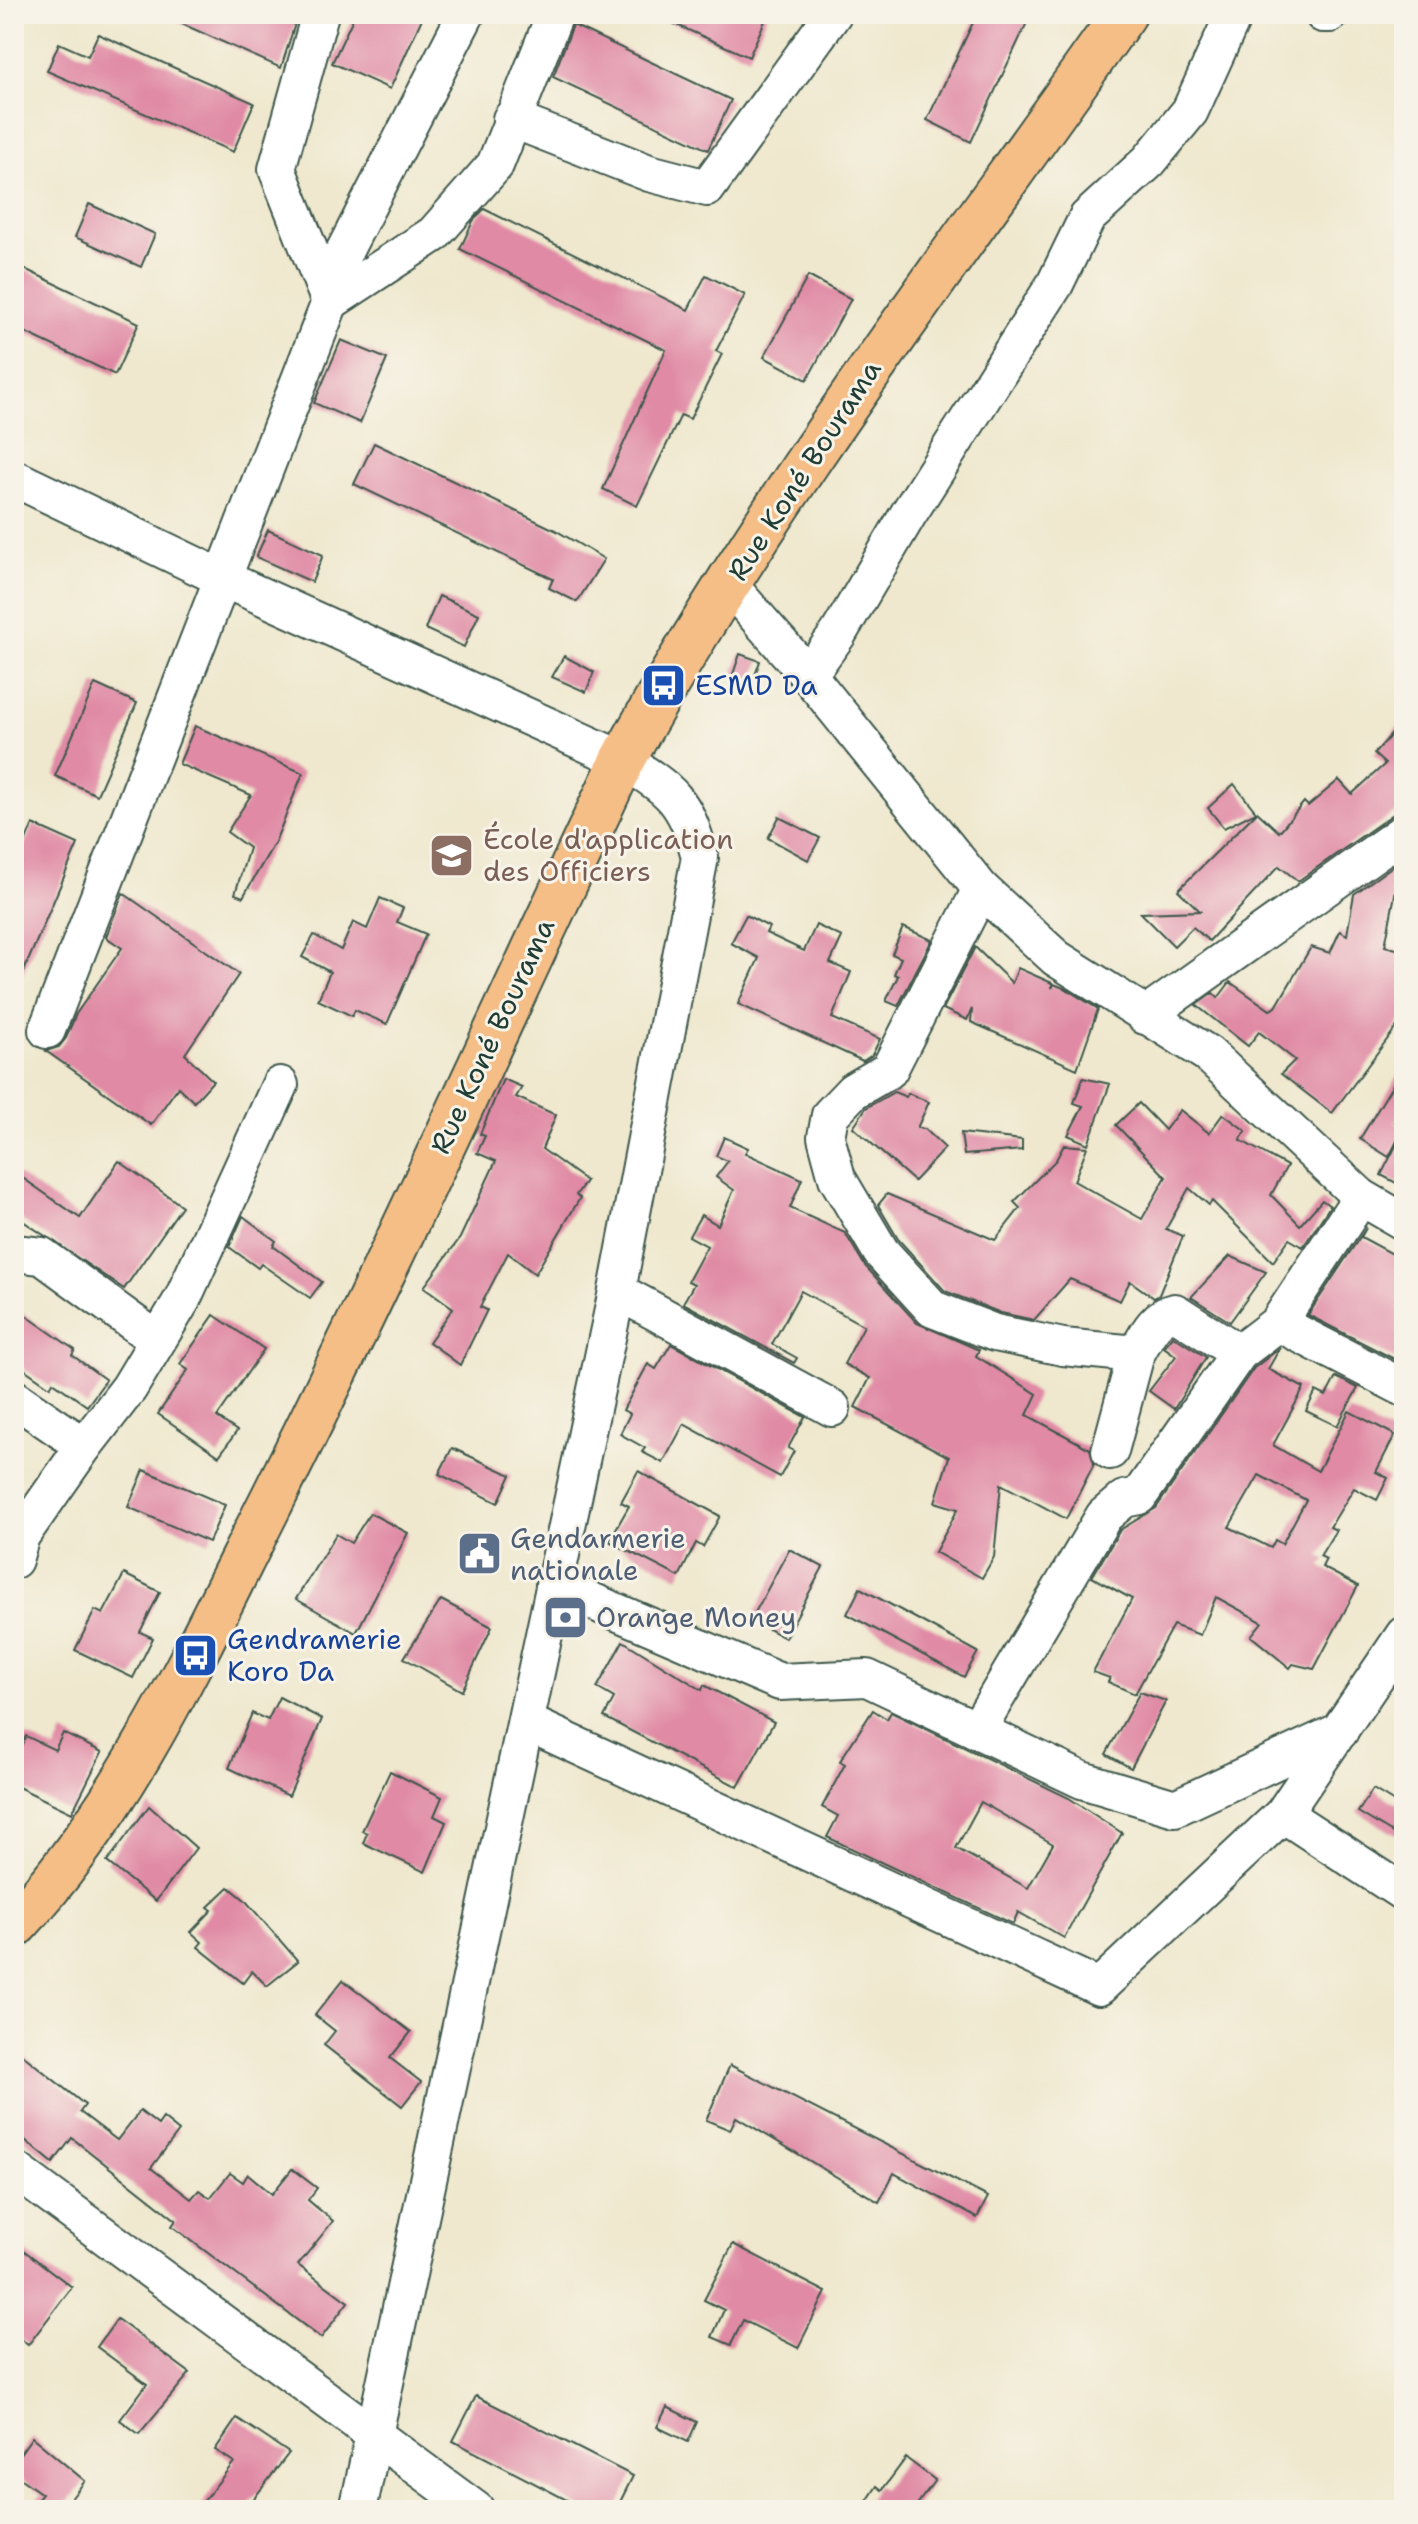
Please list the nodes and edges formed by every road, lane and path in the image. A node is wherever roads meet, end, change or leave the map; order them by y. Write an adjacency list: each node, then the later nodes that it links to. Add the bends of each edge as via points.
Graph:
1 (320, 14): 10 (street, via 277,169)
2 (466, 14): 10 (street, via 332,275)
3 (555, 14): 9 (street)
4 (833, 14): 9 (street, via 707,188 649,173)
5 (1124, 14): 13 (highway, Rue Koné Bourama, via 883,349)
6 (1234, 14): 14 (street, via 1190,111 1149,161 1087,218 1055,284)
7 (1323, 14): 8 (street)
8 (1330, 14)
9 (511, 119): 10 (street, via 495,165 434,234)
10 (330, 302): 12 (street)
11 (14, 478): 12 (street)
12 (224, 579): 15 (street); 19 (street)
13 (728, 584): 14 (street); 15 (highway, Rue Koné Bourama)
14 (808, 675): 17 (street)
15 (623, 760): 24 (street, via 668,788 690,820 700,857); 42 (highway, Rue Koné Bourama, via 297,1451 175,1691 113,1797)
16 (1404, 832): 18 (street)
17 (981, 889): 18 (street, via 1056,958); 28 (street, via 889,1070 853,1091 830,1115 826,1137 837,1178 881,1252 933,1309 995,1333)
18 (1145, 1016): 21 (street, via 1208,1054)
19 (47, 1030)
20 (280, 1085): 26 (street, via 182,1300)
21 (1361, 1197): 22 (street); 25 (street)
22 (1402, 1216)
23 (14, 1253): 26 (street, via 42,1256)
24 (617, 1291): 31 (street); 35 (street)
25 (1278, 1323): 27 (street); 29 (street)
26 (157, 1340): 32 (street, via 129,1388)
27 (1239, 1353): 28 (street, via 1175,1312 1156,1321); 38 (street, via 1139,1496 1124,1499 1104,1516)
28 (1136, 1354): 33 (street)
29 (1404, 1388)
30 (14, 1398): 32 (street)
31 (832, 1408)
32 (84, 1446): 34 (street, via 21,1536)
33 (1110, 1451)
34 (14, 1560)
35 (554, 1585): 37 (street); 38 (street, via 780,1682 867,1678)
36 (1401, 1650): 39 (street)
37 (526, 1722): 40 (street, via 1099,1987); 44 (street)
38 (977, 1730): 39 (street, via 1082,1780 1175,1808)
39 (1341, 1730): 40 (street)
40 (1283, 1814): 41 (street)
41 (1404, 1893)
42 (14, 1926)
43 (14, 2169): 44 (street)
44 (374, 2435): 45 (street); 46 (street)
45 (358, 2510)
46 (476, 2510)

